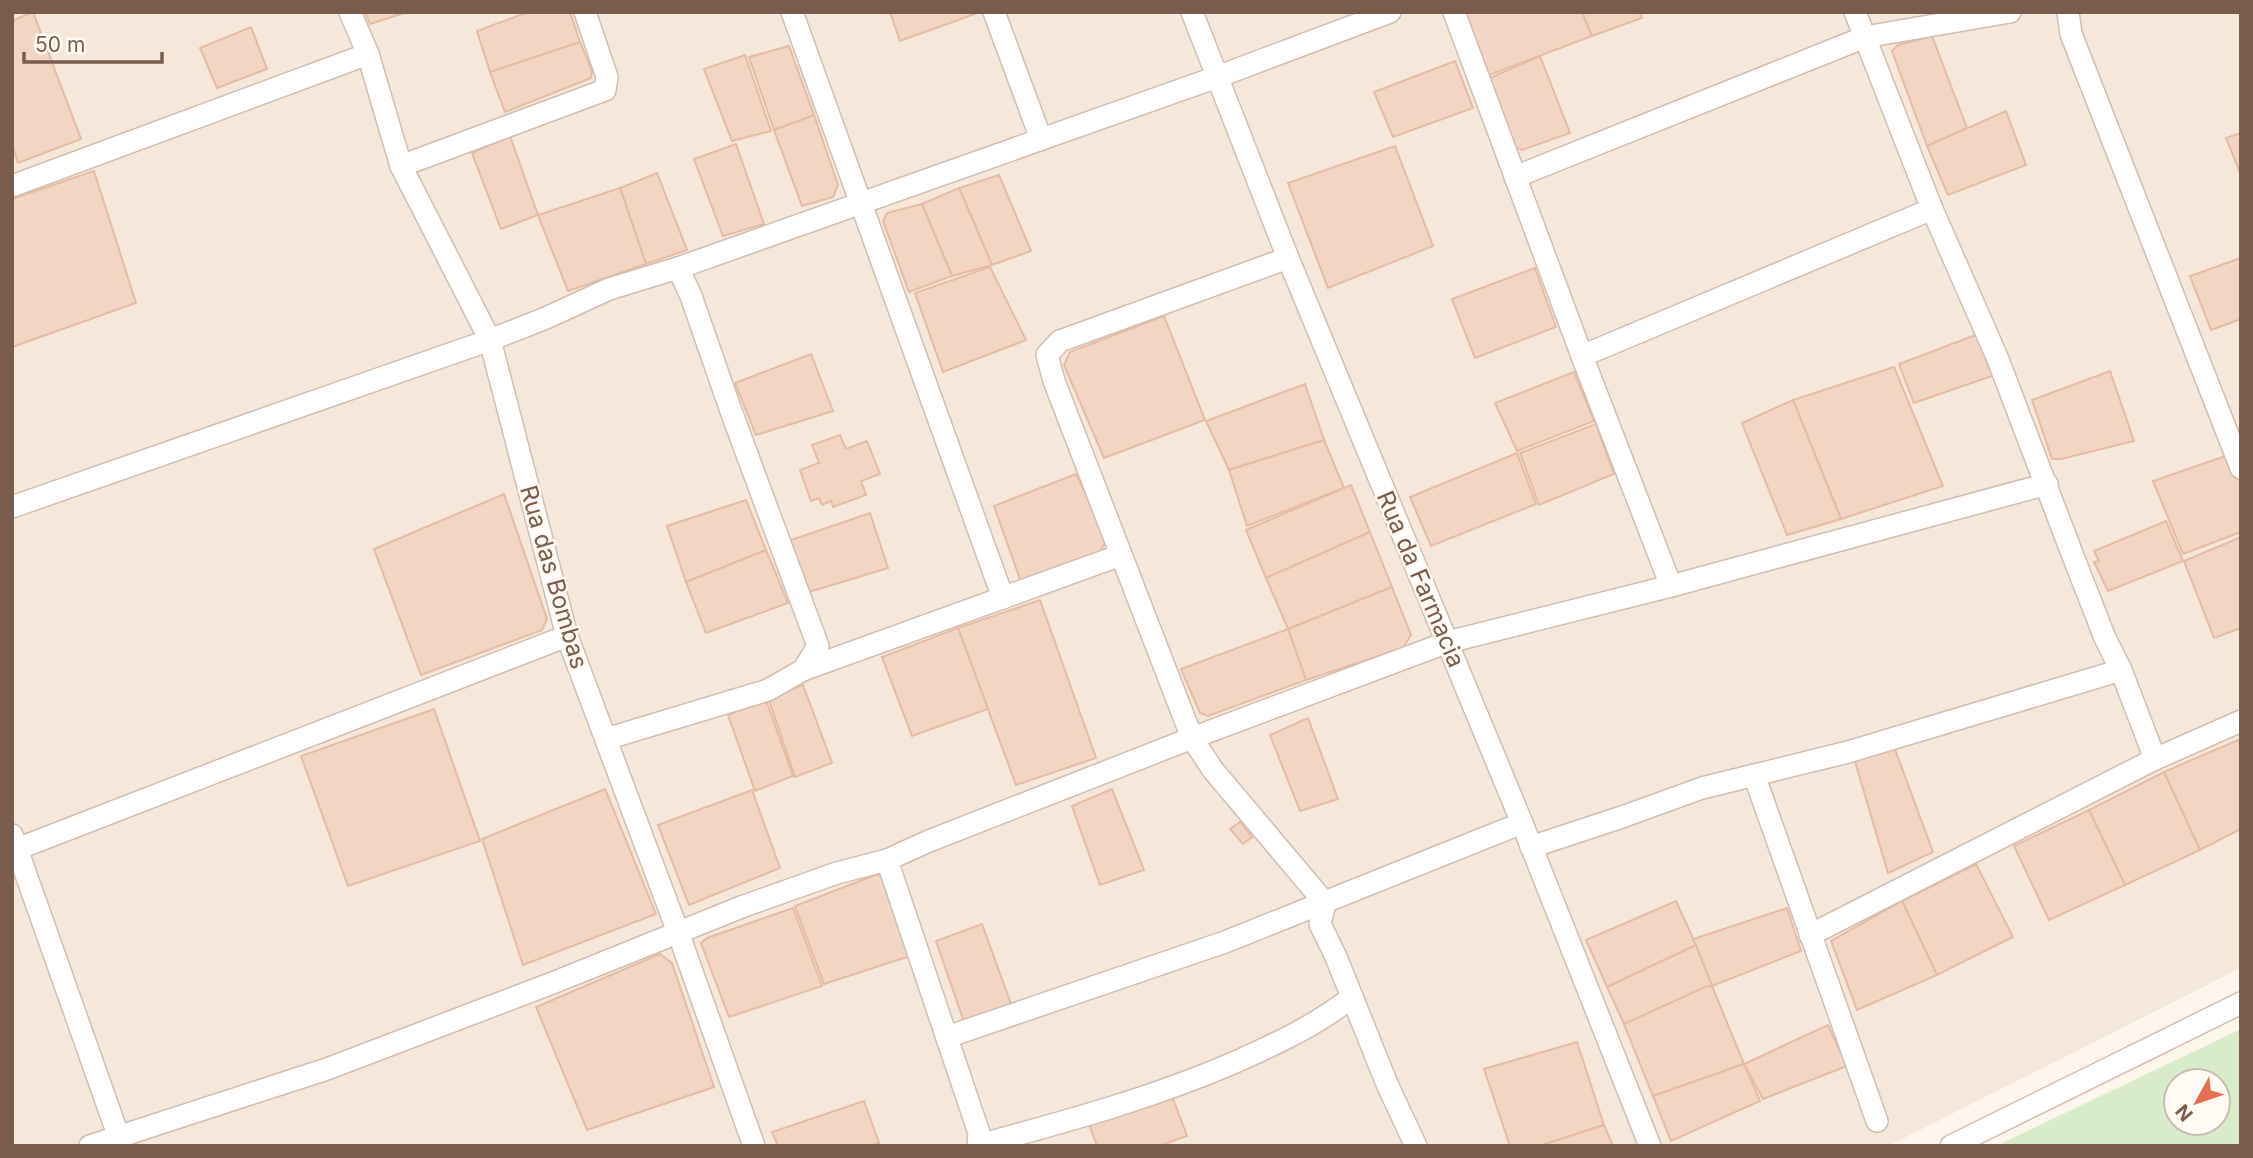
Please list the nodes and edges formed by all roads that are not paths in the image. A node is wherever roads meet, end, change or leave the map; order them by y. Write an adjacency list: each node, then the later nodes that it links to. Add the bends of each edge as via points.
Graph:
1 (350, 12): 12 (street, Rua das Bombas)
2 (585, 12): 15 (street, via 607,77 605,90)
3 (792, 12): 18 (street)
4 (994, 12): 14 (street)
5 (1192, 12): 13 (street, Rua da Farmacia)
6 (1390, 12): 13 (street)
7 (1454, 12): 16 (street)
8 (1855, 12): 11 (street)
9 (2010, 12): 11 (street)
10 (2068, 12): 24 (street, via 2071,34)
11 (1865, 37): 16 (street); 19 (street)
12 (368, 54): 15 (street, Rua das Bombas); 17 (street)
13 (1217, 76): 14 (street); 20 (street, Rua da Farmacia)
14 (1041, 139): 18 (street)
15 (401, 166): 22 (street, Rua das Bombas)
16 (1515, 177): 23 (street)
17 (12, 186)
18 (860, 203): 21 (street); 29 (street)
19 (1932, 209): 23 (street); 25 (street)
20 (1288, 258): 27 (street, via 1060,341 1047,355); 31 (street, Rua da Farmacia)
21 (678, 268): 22 (street, via 609,289); 32 (street, via 818,646)
22 (490, 340): 26 (street); 30 (street, Rua das Bombas)
23 (1582, 356): 28 (street)
24 (2241, 468)
25 (2047, 484): 28 (street); 33 (street)
26 (12, 507)
27 (1121, 555): 29 (street); 35 (street)
28 (1671, 586): 31 (street)
29 (1003, 598): 32 (street)
30 (567, 636): 36 (street, Rua das Bombas); 40 (street)
31 (1448, 642): 35 (street); 39 (street, Rua da Farmacia)
32 (803, 670): 36 (street, via 768,690)
33 (2121, 670): 37 (street); 38 (street, via 1848,752)
34 (2241, 721): 37 (street)
35 (1192, 738): 42 (street); 43 (street, via 1213,770)
36 (606, 739): 44 (street, Rua das Bombas)
37 (2155, 759): 45 (street)
38 (1754, 775): 41 (street, via 1702,788); 45 (street)
39 (1522, 823): 41 (street, Rua da Farmacia); 43 (street)
40 (14, 845): 50 (street)
41 (1531, 847): 55 (street, Rua da Farmacia)
42 (887, 860): 44 (street, via 837,873); 48 (street)
43 (1325, 902): 46 (street, via 1320,924); 48 (street)
44 (678, 932): 50 (street, via 327,1069); 53 (street, Rua das Bombas)
45 (1810, 935): 49 (street)
46 (1352, 997): 51 (street, via 1277,1044 1193,1081); 54 (street)
47 (2241, 1003): 56 (street)
48 (947, 1037): 51 (street)
49 (1877, 1121)
50 (120, 1140): 52 (street)
51 (979, 1145)
52 (90, 1146)
53 (754, 1146)
54 (1416, 1146)
55 (1650, 1146)
56 (1951, 1146)

